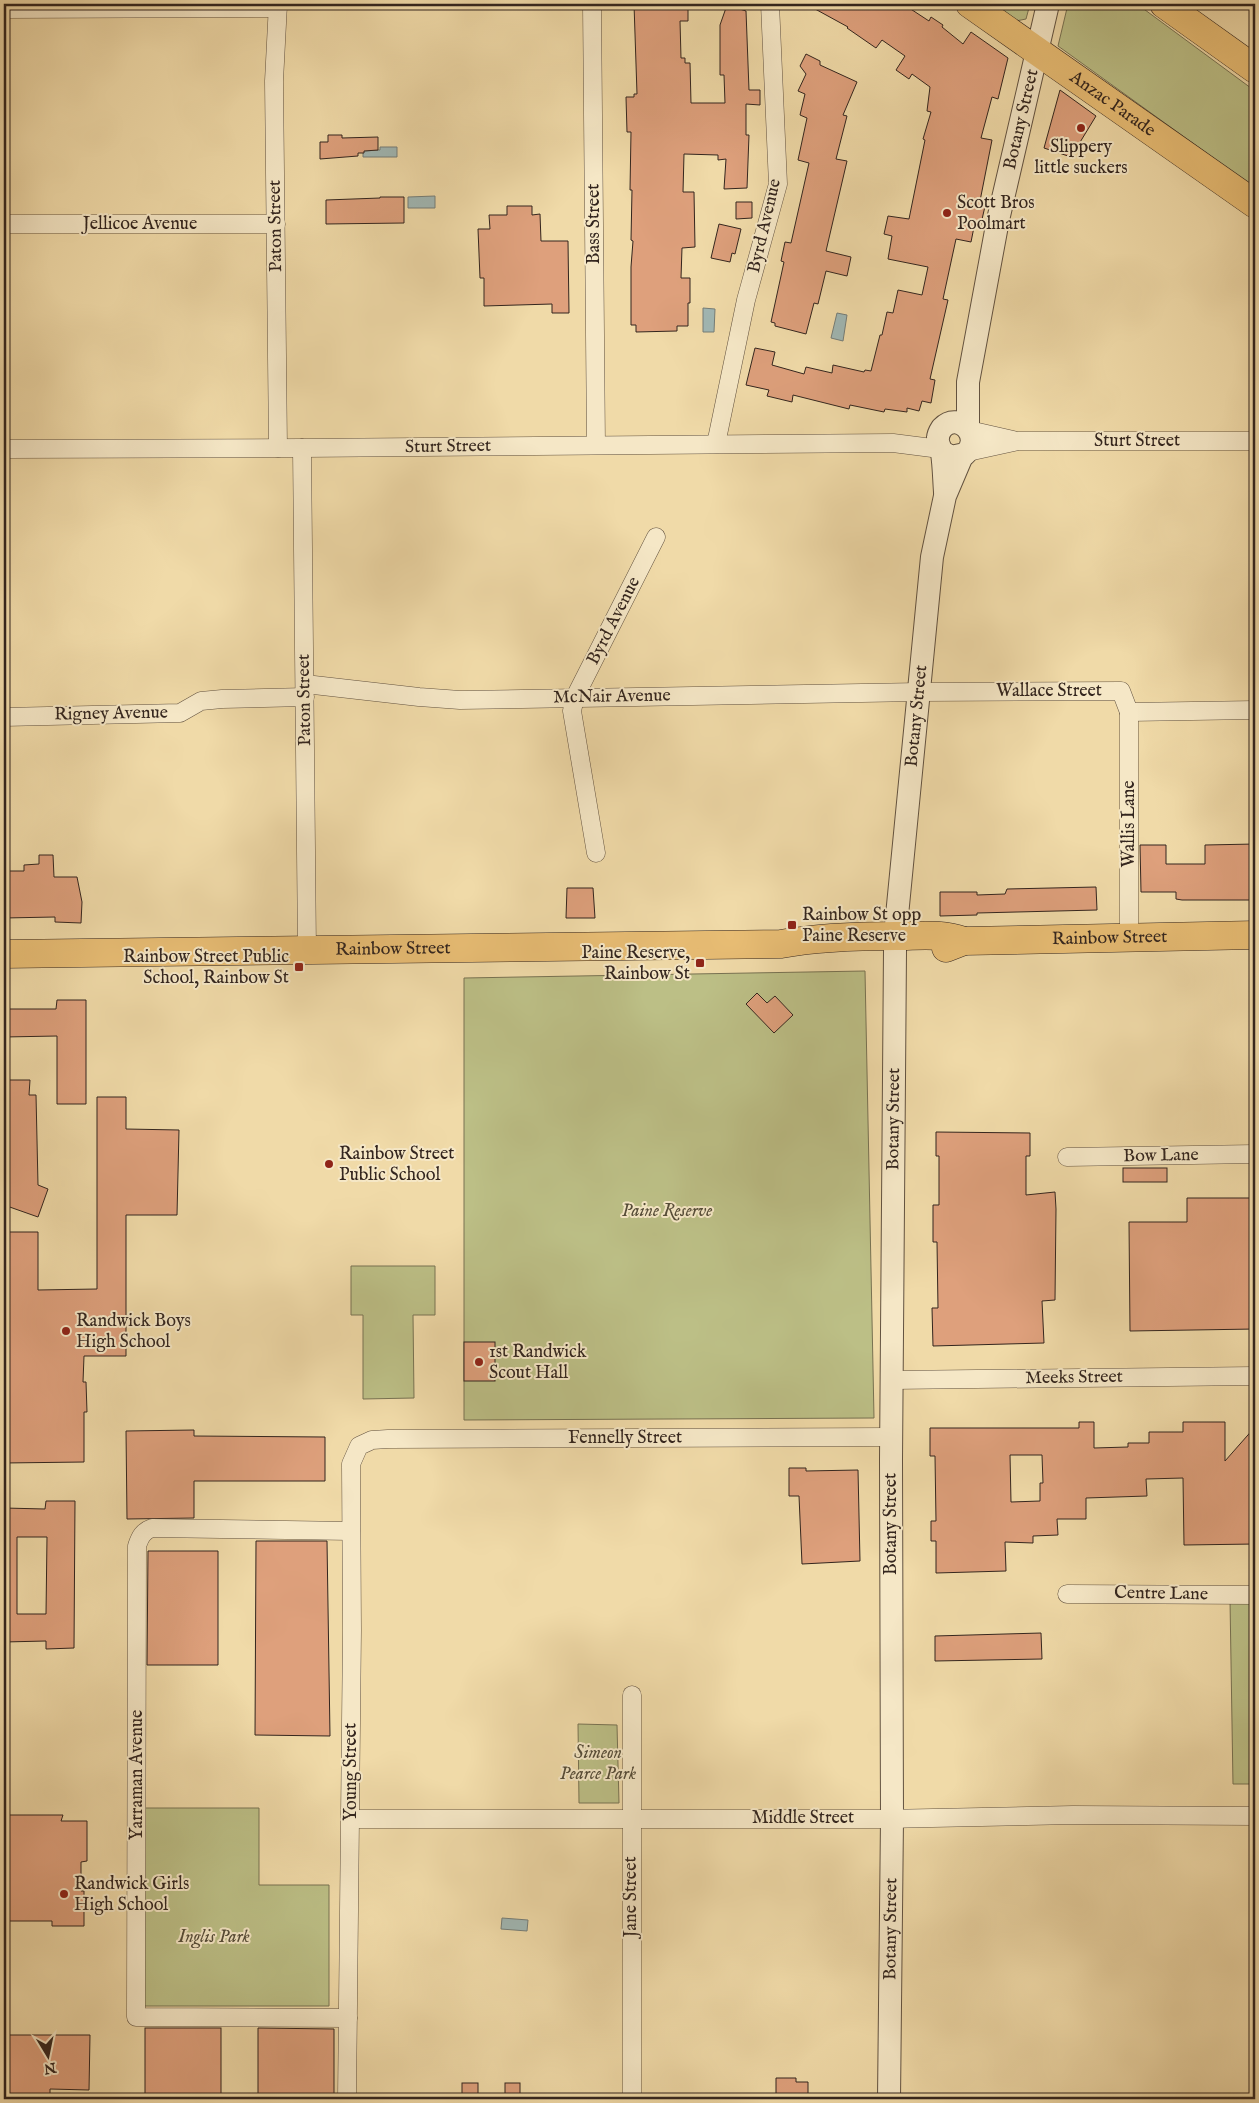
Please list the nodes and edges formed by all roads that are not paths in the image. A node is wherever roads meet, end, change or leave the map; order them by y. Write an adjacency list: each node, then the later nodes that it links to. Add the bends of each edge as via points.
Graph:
1 (592, 4): 19 (street, Bass Street)
2 (770, 4): 17 (street, Byrd Avenue, via 778,184 746,300)
3 (970, 4): 8 (main road, Anzac Parade)
4 (1048, 4): 8 (street, Botany Street)
5 (1164, 4): 9 (main road)
6 (278, 6): 7 (street); 12 (street, Paton Street, via 274,81)
7 (4, 9)
8 (1037, 50): 10 (main road, Anzac Parade); 13 (street, Botany Street, via 998,220)
9 (1255, 69)
10 (1255, 204)
11 (4, 224): 12 (street, Jellicoe Avenue)
12 (276, 224): 20 (street, Paton Street)
13 (968, 382): 14 (street, Botany Street); 18 (street, Botany Street)
14 (969, 429): 15 (street, Sturt Street); 18 (street, via 954,422)
15 (1018, 441): 16 (street, Sturt Street); 18 (street, Sturt Street)
16 (1255, 441)
17 (716, 444): 18 (street, Sturt Street); 19 (street, Sturt Street)
18 (949, 444): 25 (street, Botany Street, via 945,496 932,557)
19 (596, 445): 21 (street, Sturt Street)
20 (278, 448): 21 (street, Sturt Street); 22 (street, Sturt Street)
21 (302, 448): 24 (street, Paton Street)
22 (4, 449)
23 (656, 537): 26 (street, Byrd Avenue)
24 (305, 691): 26 (street, McNair Avenue, via 460,700); 29 (street, Rigney Avenue, via 202,701 180,713); 34 (street, Paton Street)
25 (919, 692): 26 (street, McNair Avenue); 28 (street, Wallace Street, via 1121,691); 33 (street, Botany Street)
26 (575, 697): 30 (street, Byrd Avenue, via 572,711)
27 (1255, 710): 28 (street)
28 (1129, 712): 32 (street, Wallis Lane)
29 (4, 717)
30 (596, 853)
31 (1255, 935): 32 (main road, Rainbow Street)
32 (1129, 937): 33 (main road, Rainbow Street, via 964,941 945,949)
33 (895, 943): 34 (main road, Rainbow Street, via 814,938 781,944); 39 (street, Botany Street)
34 (307, 951): 35 (main road, Rainbow Street)
35 (4, 954)
36 (1255, 1154): 37 (street, Bow Lane)
37 (1067, 1157)
38 (1255, 1376): 39 (street, Meeks Street)
39 (892, 1380): 40 (street, Botany Street)
40 (891, 1437): 41 (street, Fennelly Street, via 388,1439 372,1440); 49 (street, Botany Street)
41 (359, 1446): 42 (street, Young Street, via 351,1464)
42 (351, 1531): 48 (street, Young Street); 50 (street, Yarraman Avenue, via 152,1528 140,1536 137,1546 136,2018)
43 (1067, 1594): 44 (street, Centre Lane)
44 (1255, 1595)
45 (632, 1695): 47 (street, Jane Street)
46 (1255, 1816): 49 (street, Middle Street, via 1073,1815)
47 (630, 1818): 48 (street, Middle Street); 49 (street, Middle Street); 52 (street, Jane Street)
48 (350, 1819): 50 (street, Young Street)
49 (892, 1819): 53 (street, Botany Street)
50 (348, 2018): 51 (street, Young Street)
51 (347, 2099)
52 (632, 2099)
53 (889, 2099)

